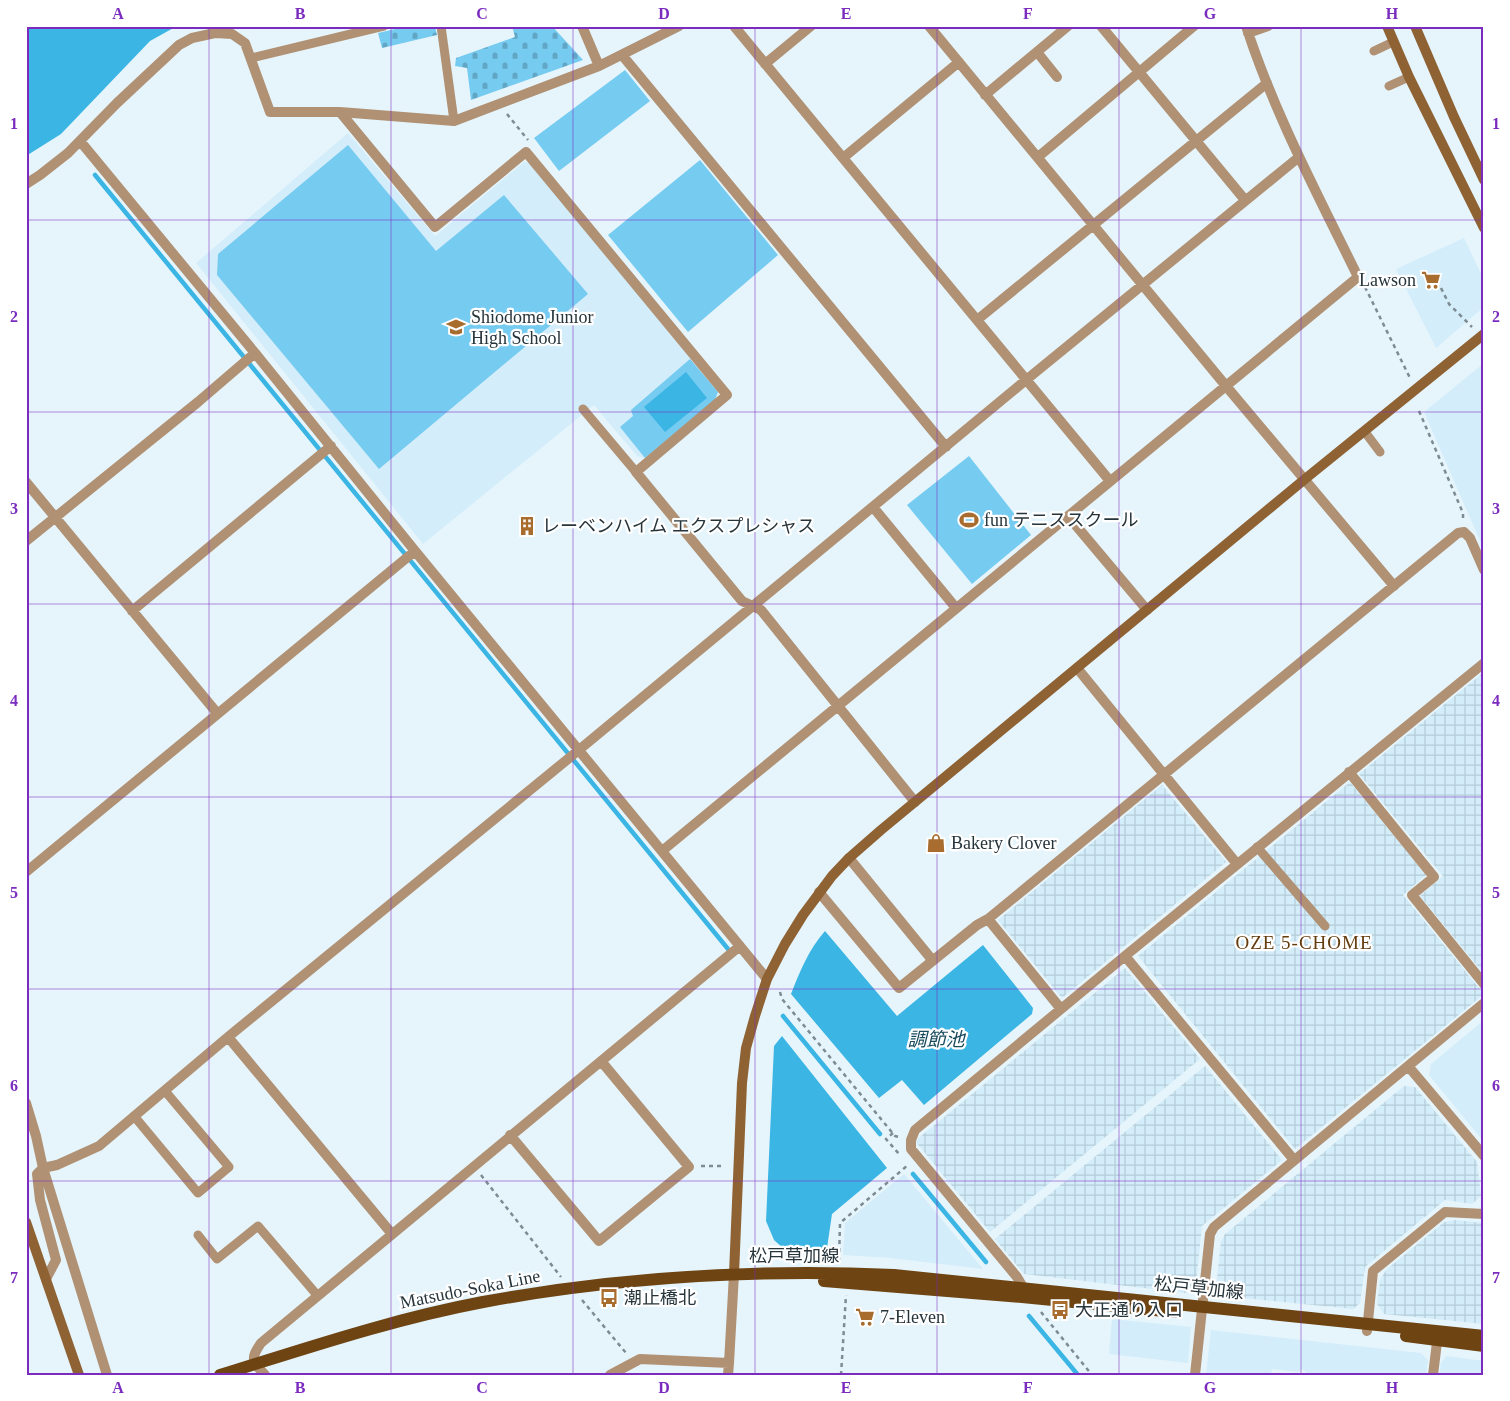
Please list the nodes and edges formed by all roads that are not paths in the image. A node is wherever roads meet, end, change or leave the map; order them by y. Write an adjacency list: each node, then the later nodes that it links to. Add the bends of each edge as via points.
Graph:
1 (384, 26): 19 (lane)
2 (441, 26): 30 (lane)
3 (582, 26): 22 (street)
4 (679, 26): 18 (street)
5 (734, 26): 21 (street)
6 (811, 26): 21 (street)
7 (929, 26): 20 (street)
8 (1068, 26): 17 (street)
9 (1101, 26): 23 (street)
10 (1194, 26): 23 (street)
11 (1268, 26): 14 (street)
12 (1387, 26): 15 (street)
13 (1415, 26): 36 (street)
14 (1247, 30): 26 (street)
15 (1393, 42): 16 (lane); 25 (street)
16 (1374, 51)
17 (1037, 52): 24 (street); 28 (street)
18 (622, 54): 22 (street); 50 (street)
19 (250, 58): 29 (street, via 270,112); 31 (street, via 245,43 232,34 215,33 192,38 179,45)
20 (959, 62): 28 (street); 35 (street)
21 (765, 64): 35 (street)
22 (599, 66): 30 (street)
23 (1140, 72): 32 (street); 33 (street)
24 (1057, 77)
25 (1409, 77): 27 (lane); 40 (street)
26 (1267, 83): 32 (street); 34 (street)
27 (1389, 86)
28 (985, 94): 33 (street)
29 (340, 112): 30 (street); 52 (street, via 434,227 526,152 727,396)
30 (454, 121)
31 (80, 141): 37 (street); 44 (street)
32 (1196, 142): 38 (street); 39 (street)
33 (1038, 157): 39 (street)
34 (1299, 157): 38 (street); 46 (street, via 1358,277)
35 (843, 158): 42 (street)
36 (1484, 180)
37 (26, 184)
38 (1245, 200): 41 (street)
39 (1093, 226): 41 (street); 42 (street)
40 (1484, 228)
41 (1143, 285): 45 (street); 46 (street)
42 (976, 320): 45 (street)
43 (1484, 334): 48 (street)
44 (255, 353): 49 (street); 58 (street)
45 (1026, 380): 50 (street); 54 (street)
46 (1226, 386): 53 (street); 54 (street)
47 (583, 409): 52 (lane)
48 (1365, 432): 51 (lane); 53 (street)
49 (331, 446): 60 (street); 66 (street)
50 (946, 447): 56 (street)
51 (1380, 452)
52 (636, 472): 63 (street, via 742,601)
53 (1305, 480): 62 (street); 65 (street)
54 (1110, 481): 57 (street)
55 (26, 482): 58 (street)
56 (873, 507): 63 (street); 64 (street)
57 (1068, 516): 64 (street); 65 (street)
58 (56, 517): 59 (street); 66 (street)
59 (26, 541)
60 (415, 551): 70 (street); 71 (street)
61 (1484, 570): 62 (street, via 1470,538 1464,532 1458,533)
62 (1394, 586): 73 (street)
63 (753, 606): 69 (street, via 761,610); 71 (street)
64 (956, 608): 69 (street)
65 (1147, 610): 68 (street)
66 (132, 611): 70 (street)
67 (1484, 663): 72 (street)
68 (1077, 668): 73 (street); 74 (street)
69 (837, 706): 74 (street); 76 (street)
70 (217, 713): 79 (street)
71 (573, 755): 76 (street); 90 (street)
72 (1349, 772): 75 (street); 87 (street, via 1434,877 1412,895)
73 (1164, 774): 78 (street); 81 (street)
74 (915, 802): 77 (street)
75 (1258, 847): 78 (street); 82 (lane)
76 (662, 851): 83 (street)
77 (848, 858): 80 (street); 85 (street)
78 (1237, 864): 84 (street)
79 (26, 872)
80 (819, 892): 85 (street, via 899,988); 86 (street, via 785,944)
81 (988, 920): 85 (street, via 977,925); 89 (street)
82 (1325, 926)
83 (740, 946): 86 (street); 91 (street)
84 (1125, 956): 89 (street); 98 (street)
85 (933, 961)
86 (767, 979): 104 (street, via 746,1048 742,1083)
87 (1484, 984)
88 (1484, 1004): 92 (street)
89 (1061, 1008): 106 (street, via 915,1130 911,1140 911,1149)
90 (228, 1037): 93 (street); 102 (street)
91 (601, 1061): 96 (street); 96 (street, via 689,1167 599,1242)
92 (1408, 1066): 97 (street); 98 (street)
93 (165, 1091): 95 (street); 95 (lane, via 229,1167 198,1193)
94 (26, 1103): 99 (street)
95 (134, 1116): 99 (street, via 99,1146 58,1165)
96 (510, 1135): 102 (street)
97 (1484, 1156)
98 (1294, 1160): 108 (street, via 1214,1227 1210,1234)
99 (43, 1168): 105 (street, via 36,1174 56,1260); 116 (street)
100 (1484, 1214): 109 (street, via 1445,1212 1373,1271)
101 (26, 1222): 105 (street)
102 (392, 1234): 107 (street)
103 (198, 1235): 107 (lane, via 217,1259 258,1226)
104 (734, 1274): 106 (main road, 松戸草加線, via 894,1275); 113 (street); 114 (main road, Matsudo-Soka Line, via 631,1280 482,1302 358,1332)
105 (46, 1279): 115 (street)
106 (1023, 1292): 108 (main road, 松戸草加線)
107 (317, 1295): 114 (street, via 261,1343 253,1354)
108 (1202, 1311): 109 (main road, 松戸草加線); 121 (street)
109 (1367, 1327): 110 (main road, 松戸草加線)
110 (1438, 1336): 111 (main road, 松戸草加線); 112 (main road, 松戸草加線); 122 (street)
111 (1484, 1336)
112 (1484, 1346)
113 (729, 1363): 119 (street, via 640,1359); 120 (street)
114 (255, 1364): 117 (main road, Matsudo-Soka Line); 118 (street)
115 (78, 1375)
116 (107, 1375)
117 (220, 1375)
118 (265, 1375)
119 (610, 1375)
120 (728, 1375)
121 (1195, 1375)
122 (1433, 1375)

